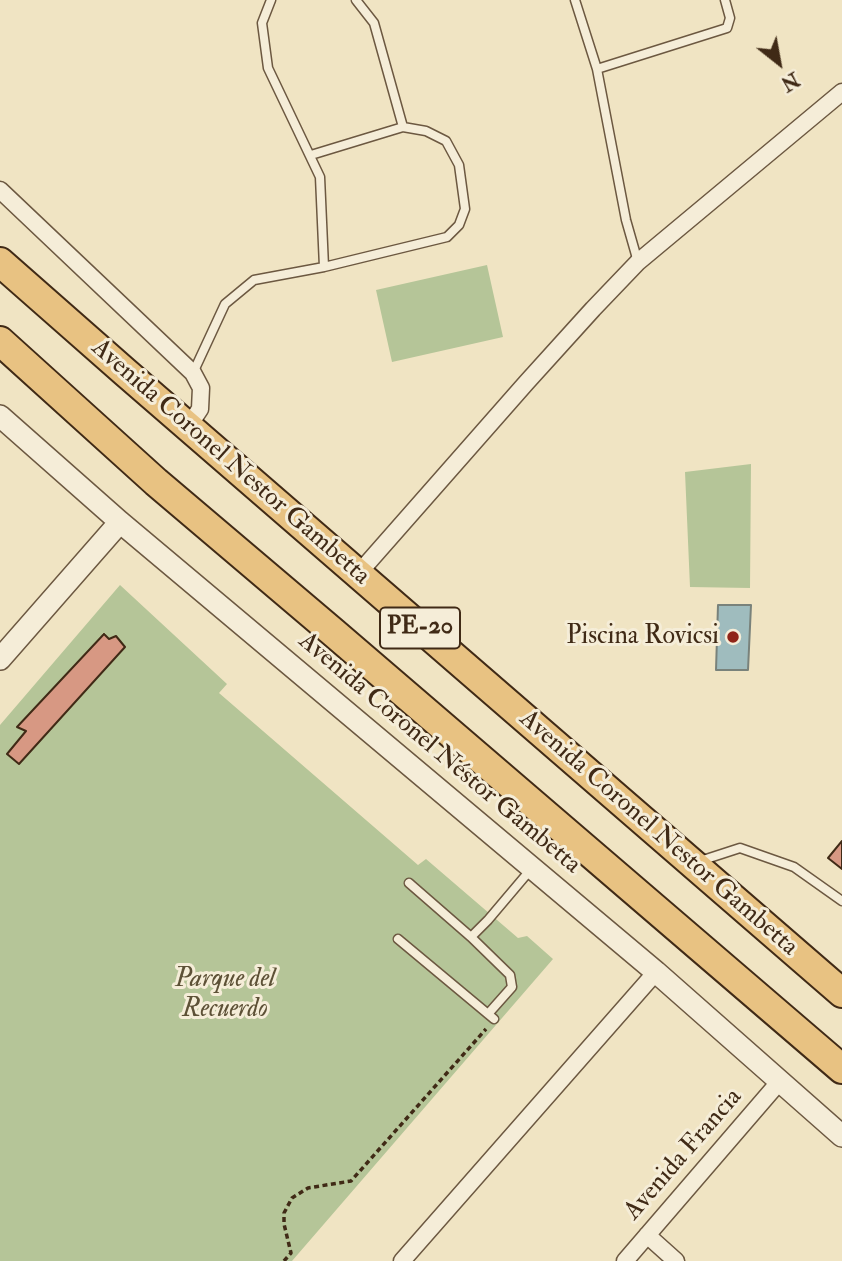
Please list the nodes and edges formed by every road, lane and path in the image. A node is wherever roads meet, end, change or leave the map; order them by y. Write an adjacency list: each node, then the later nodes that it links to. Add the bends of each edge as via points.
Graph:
1 (271, 0): 8 (lane, via 262,23 268,68)
2 (356, 0): 7 (lane, via 374,23)
3 (575, 0): 5 (lane)
4 (725, 0): 5 (lane, via 730,18 727,28)
5 (597, 69): 11 (lane)
6 (842, 92): 11 (street)
7 (403, 127): 8 (lane); 12 (lane, via 446,141 459,165 465,209 459,225 447,237)
8 (311, 155): 12 (lane, via 320,177)
9 (0, 190): 14 (street)
10 (0, 262): 16 (highway, Avenida Coronel Nestor Gambetta / PE-20)
11 (638, 262): 18 (street)
12 (324, 267): 14 (lane, via 254,280 225,304)
13 (0, 341): 29 (highway, PE-20, via 156,482)
14 (193, 373): 16 (street, via 201,388 200,409)
15 (0, 416): 17 (street, Avenida Coronel Néstor Gambetta)
16 (188, 427): 18 (highway, Avenida Coronel Nestor Gambetta / PE-20)
17 (120, 522): 19 (street); 21 (street, Avenida Coronel Néstor Gambetta)
18 (358, 574): 20 (highway, Avenida Coronel Nestor Gambetta / PE-20)
19 (0, 659)
20 (692, 863): 23 (lane, via 740,848 794,867); 27 (highway, Avenida Coronel Nestor Gambetta / PE-20)
21 (532, 868): 24 (lane); 26 (street, Avenida Coronel Néstor Gambetta)
22 (409, 883): 24 (lane)
23 (842, 901)
24 (471, 937): 28 (lane, via 509,975 512,988)
25 (398, 939): 28 (lane)
26 (656, 972): 30 (street, Avenida Coronel Néstor Gambetta); 34 (street)
27 (842, 993)
28 (491, 1017): 33 (path, via 351,1181 308,1188 292,1198 284,1213 291,1253)
29 (842, 1069)
30 (780, 1081): 31 (street, Avenida Coronel Néstor Gambetta); 32 (street, Avenida Francia)
31 (842, 1136)
32 (647, 1235): 35 (street, Avenida Francia); 36 (street)
33 (284, 1261)
34 (402, 1261)
35 (625, 1261)
36 (676, 1261)

